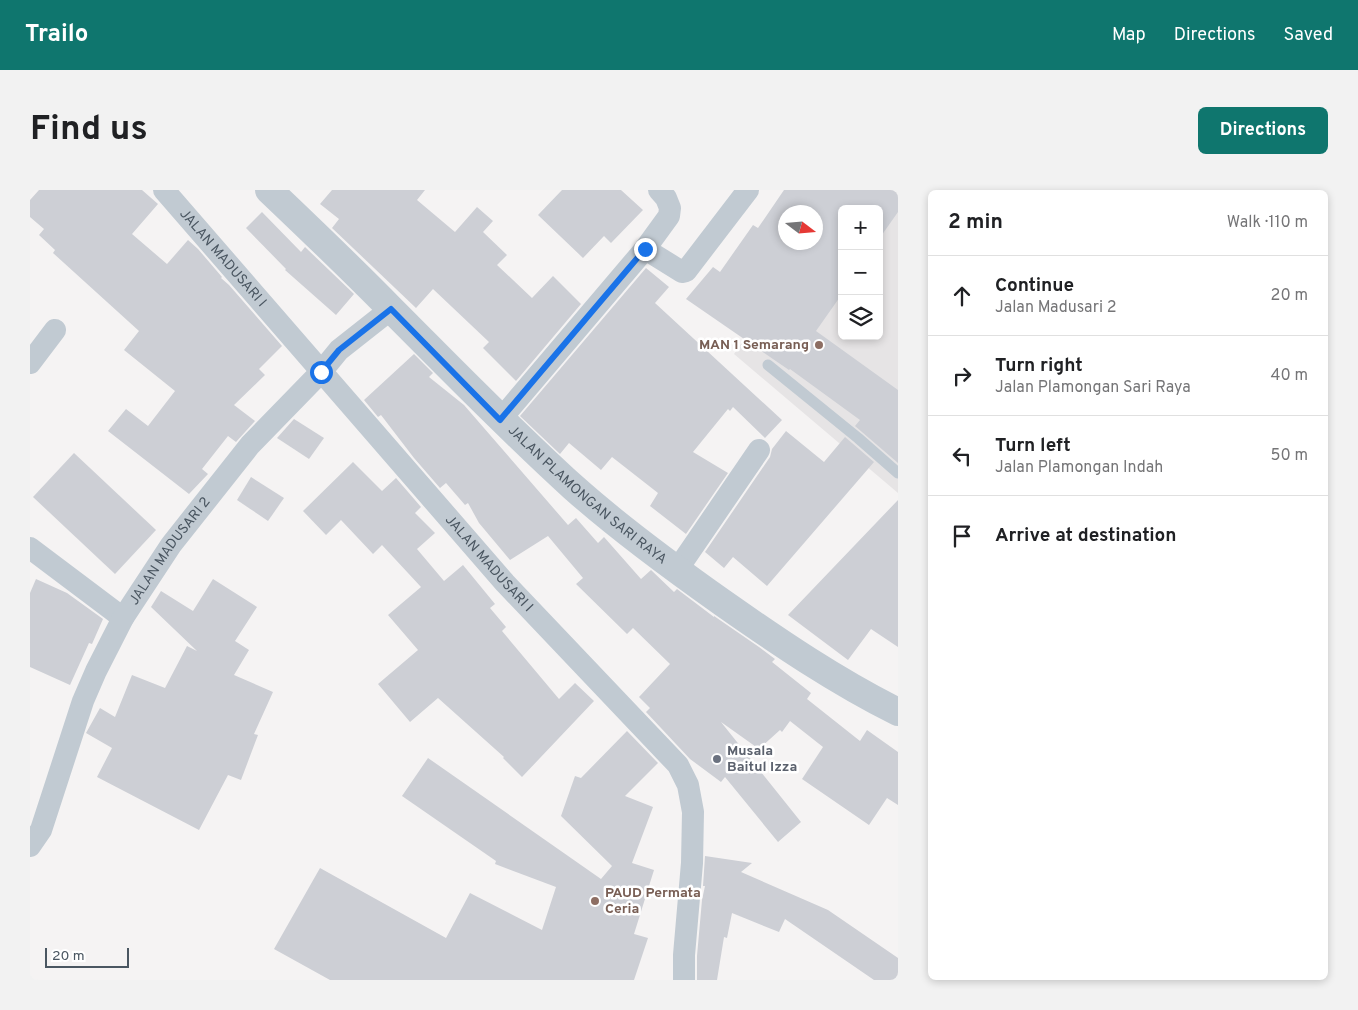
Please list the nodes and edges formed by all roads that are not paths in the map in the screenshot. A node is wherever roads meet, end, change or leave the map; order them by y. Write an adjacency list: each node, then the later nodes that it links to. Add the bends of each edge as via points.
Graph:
1 (164, 190): 10 (street, JALAN MADUSARI I)
2 (270, 190): 6 (street, JALAN PLAMONGAN SARI RAYA)
3 (659, 190): 5 (street, via 670,208 669,216)
4 (748, 190): 5 (street, via 686,271 682,272)
5 (645, 249): 11 (street)
6 (391, 309): 10 (street, JALAN MADUSARI 2, via 339,350); 11 (street, JALAN PLAMONGAN SARI RAYA)
7 (55, 330): 8 (street)
8 (30, 363)
9 (768, 365): 13 (lane)
10 (321, 372): 16 (street, JALAN MADUSARI 2, via 250,445 171,545); 19 (street, JALAN MADUSARI I, via 504,583 678,766 688,785 694,812)
11 (500, 420): 15 (street, JALAN PLAMONGAN SARI RAYA, via 575,489)
12 (759, 450): 15 (street)
13 (898, 473)
14 (30, 548): 16 (street)
15 (677, 570): 17 (street, JALAN PLAMONGAN SARI RAYA, via 818,668)
16 (123, 618): 18 (street, JALAN MADUSARI 2, via 83,702 44,822)
17 (897, 710)
18 (30, 846)
19 (684, 980)

